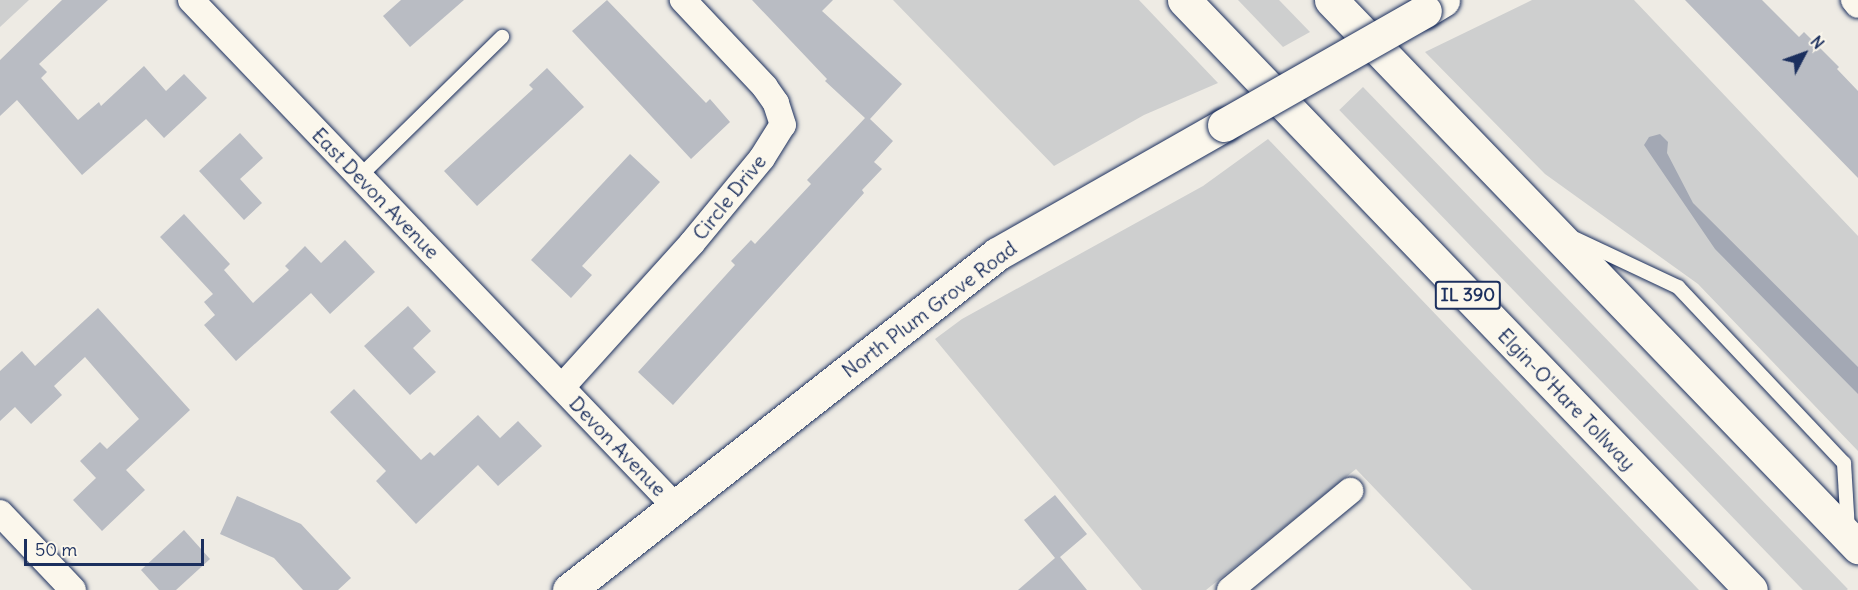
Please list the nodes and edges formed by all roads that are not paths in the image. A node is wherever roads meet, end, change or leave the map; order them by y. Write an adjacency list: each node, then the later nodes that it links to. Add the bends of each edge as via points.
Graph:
1 (191, 0): 9 (street, East Devon Avenue)
2 (683, 0): 11 (street, Circle Drive, via 765,87 776,103 783,125 762,158 692,243)
3 (1184, 0): 19 (main road, Elgin-O'Hare Tollway / IL 390)
4 (1331, 0): 10 (main road)
5 (1854, 0): 6 (street)
6 (1858, 5)
7 (1434, 6): 13 (main road, North Plum Grove Road, bridge, via 997,254)
8 (502, 37): 9 (lane)
9 (360, 176): 11 (street, East Devon Avenue)
10 (1550, 227): 15 (main road); 15 (lane, via 1678,287 1844,463)
11 (562, 387): 13 (street, Devon Avenue)
12 (1350, 491): 18 (street)
13 (674, 505): 17 (main road, North Plum Grove Road)
14 (0, 513): 16 (street)
15 (1853, 542)
16 (73, 590)
17 (569, 590)
18 (1230, 590)
19 (1751, 590)

